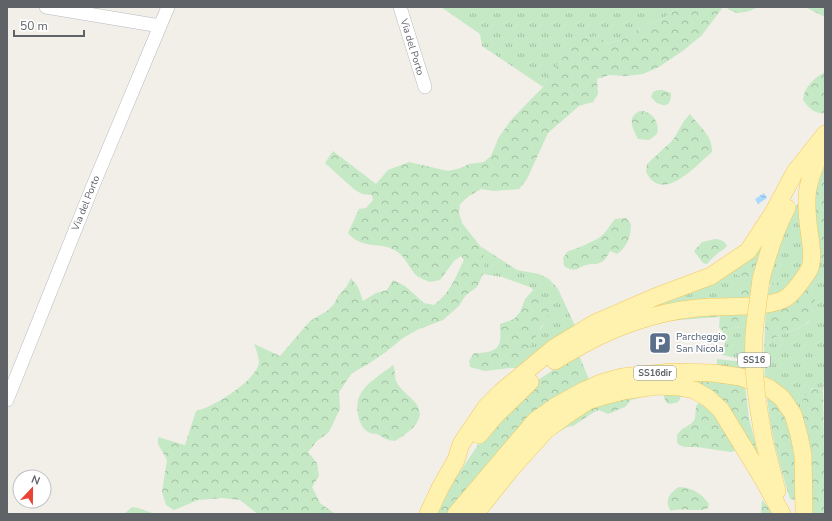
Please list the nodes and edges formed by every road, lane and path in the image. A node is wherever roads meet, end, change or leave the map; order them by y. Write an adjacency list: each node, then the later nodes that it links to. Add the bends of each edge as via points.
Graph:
1 (46, 7): 4 (street)
2 (168, 7): 5 (street, Via del Porto)
3 (400, 7): 6 (street, Via del Porto)
4 (84, 10): 5 (street)
5 (160, 26): 8 (street, Via del Porto)
6 (424, 87)
7 (824, 139): 9 (main road, via 796,172 748,251 711,276 595,323 554,348 501,392 486,408 462,444); 9 (main road, via 808,189 807,219 811,250 809,268 794,290 785,298 770,303 671,312 633,321 594,338 562,356 526,385); 13 (main road, SS16, bridge, via 780,220 769,249 761,278 754,336 757,401)
8 (7, 400)
9 (456, 460): 10 (main road)
10 (428, 514)
11 (456, 514): 14 (main road, SS16dir, via 535,421 556,406 601,383 622,377 680,372 713,373 741,378 769,388 782,398 793,414 800,435)
12 (475, 514): 13 (main road, SS16dir, via 530,447 546,430 564,417 588,401 623,391 656,386 694,390 708,398 720,410)
13 (782, 514)
14 (804, 514)

